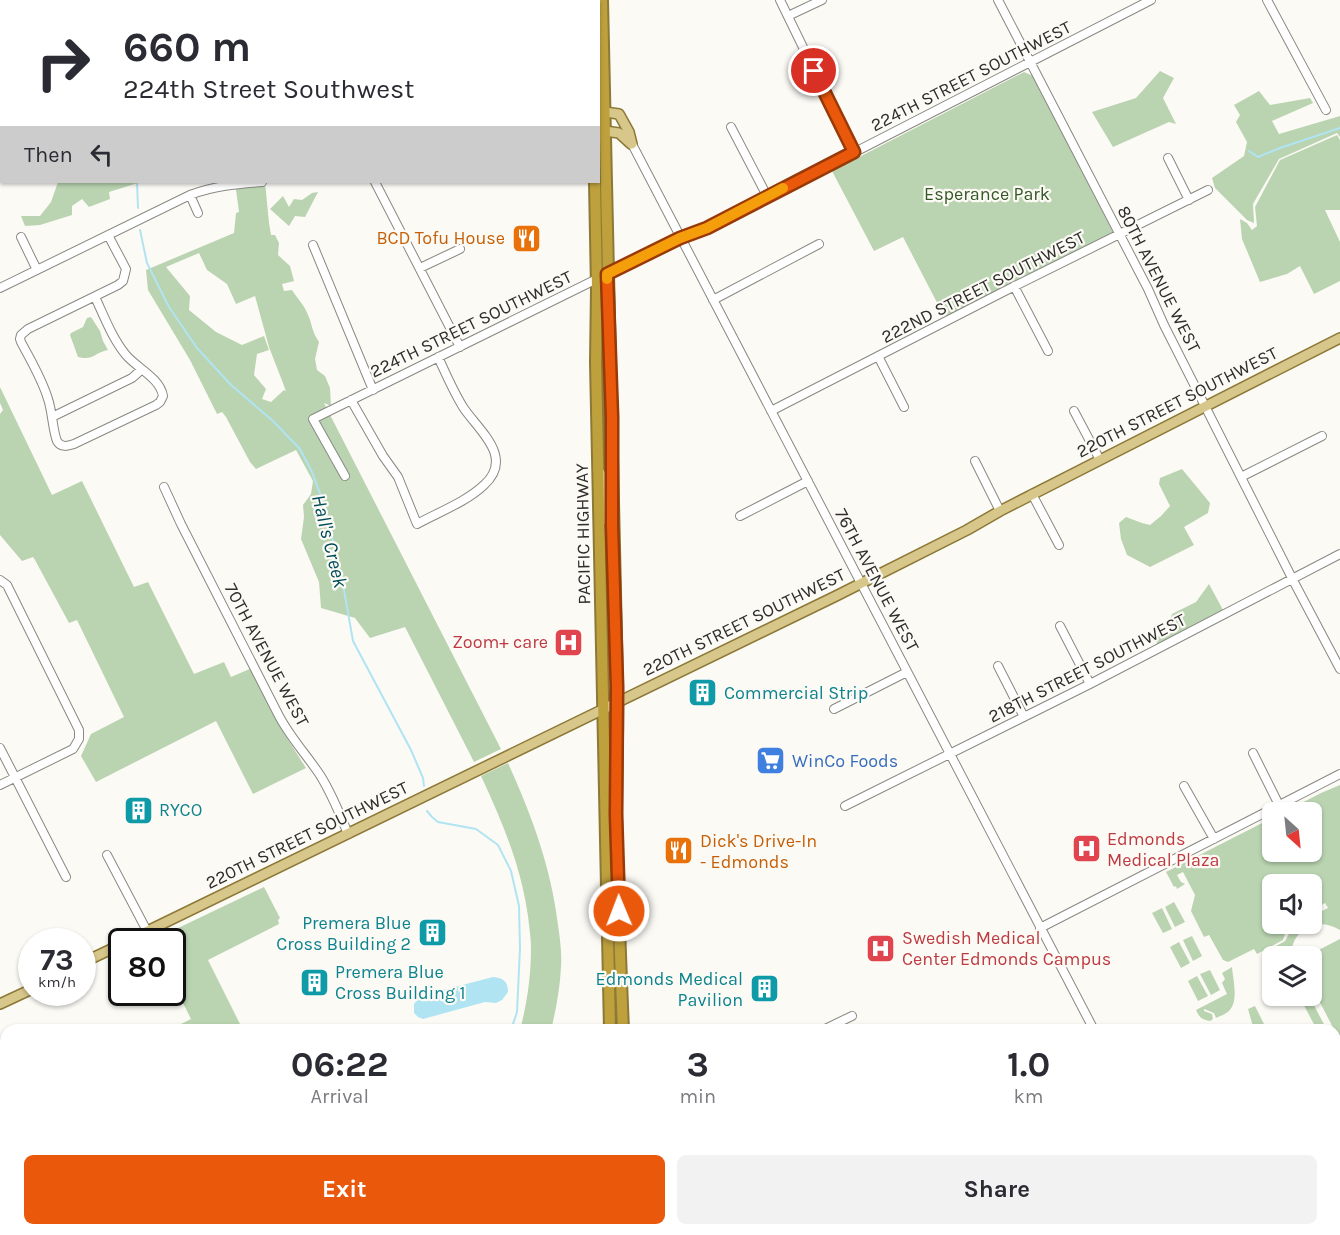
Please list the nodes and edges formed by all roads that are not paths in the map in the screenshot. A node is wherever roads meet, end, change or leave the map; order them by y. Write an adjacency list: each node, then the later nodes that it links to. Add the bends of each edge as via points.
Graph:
1 (602, 0): 10 (highway, PACIFIC HIGHWAY)
2 (780, 0): 7 (street)
3 (822, 0): 7 (street)
4 (998, 0): 8 (street, 80TH AVENUE WEST)
5 (1151, 0): 8 (street, 224TH STREET SOUTHWEST)
6 (1267, 0): 9 (street)
7 (788, 16): 14 (street)
8 (1030, 62): 14 (street, 224TH STREET SOUTHWEST); 24 (street, 80TH AVENUE WEST)
9 (1326, 110)
10 (605, 112): 12 (highway, PACIFIC HIGHWAY); 13 (main road, via 619,114)
11 (731, 127): 21 (street)
12 (605, 131): 13 (main road, via 619,133); 35 (highway, PACIFIC HIGHWAY)
13 (632, 144): 27 (street, 76TH AVENUE WEST)
14 (854, 152): 21 (street, 224TH STREET SOUTHWEST)
15 (1168, 158): 22 (street)
16 (254, 183): 20 (street, via 205,189)
17 (376, 183): 33 (street)
18 (595, 183): 36 (highway, PACIFIC HIGHWAY)
19 (1208, 190): 22 (street, 222ND STREET SOUTHWEST)
20 (190, 195): 23 (street); 25 (street)
21 (767, 196): 27 (street, 224TH STREET SOUTHWEST)
22 (1189, 200): 24 (street, 222ND STREET SOUTHWEST)
23 (198, 213)
24 (1120, 234): 37 (street, 222ND STREET SOUTHWEST); 50 (street, 80TH AVENUE WEST)
25 (108, 235): 34 (street); 39 (street, via 126,269 125,276 118,285)
26 (21, 237): 34 (street)
27 (680, 238): 28 (street, 224TH STREET SOUTHWEST); 32 (street, 76TH AVENUE WEST)
28 (671, 242): 32 (street); 35 (street, 224TH STREET SOUTHWEST)
29 (819, 244): 40 (street)
30 (313, 245): 47 (street)
31 (460, 249): 33 (street)
32 (689, 254): 40 (street, 76TH AVENUE WEST)
33 (420, 268): 42 (street)
34 (37, 270): 38 (street)
35 (607, 274): 36 (street, 224TH STREET SOUTHWEST); 65 (highway, PACIFIC HIGHWAY)
36 (596, 279): 42 (street, 224TH STREET SOUTHWEST); 57 (highway, PACIFIC HIGHWAY)
37 (1014, 286): 43 (street); 44 (street, 222ND STREET SOUTHWEST)
38 (0, 288)
39 (95, 297): 46 (street, via 115,339); 53 (street, via 21,335)
40 (713, 300): 51 (street, 76TH AVENUE WEST)
41 (1340, 338): 50 (main road, 220TH STREET SOUTHWEST)
42 (460, 347): 45 (street, 224TH STREET SOUTHWEST)
43 (1048, 351)
44 (878, 356): 49 (street); 51 (street, 222ND STREET SOUTHWEST)
45 (438, 357): 47 (street, 224TH STREET SOUTHWEST); 48 (street, via 459,400 487,436 496,459 494,473 486,484 417,524 398,477)
46 (141, 370): 53 (street); 53 (street, via 162,389 162,399 156,405 66,446 57,441)
47 (373, 390): 48 (street, 224TH STREET SOUTHWEST)
48 (351, 400): 58 (street, 224TH STREET SOUTHWEST, via 313,419)
49 (904, 406)
50 (1206, 406): 55 (main road, 220TH STREET SOUTHWEST); 59 (street, 80TH AVENUE WEST)
51 (771, 411): 60 (street, 76TH AVENUE WEST)
52 (1074, 411): 55 (street)
53 (52, 417)
54 (1322, 436): 59 (street)
55 (1100, 460): 62 (main road, 220TH STREET SOUTHWEST)
56 (975, 461): 63 (street)
57 (598, 470): 65 (main road, via 605,481 607,520); 77 (highway, PACIFIC HIGHWAY)
58 (345, 476)
59 (1241, 477): 68 (street, 80TH AVENUE WEST)
60 (808, 482): 64 (street); 70 (street, 76TH AVENUE WEST)
61 (164, 487): 91 (street, 70TH AVENUE WEST, via 278,714 320,775)
62 (1032, 494): 63 (main road, 220TH STREET SOUTHWEST); 66 (street)
63 (1000, 511): 70 (main road, 220TH STREET SOUTHWEST)
64 (740, 516)
65 (612, 525): 76 (highway, PACIFIC HIGHWAY)
66 (1059, 545)
67 (1340, 554): 68 (street, 218TH STREET SOUTHWEST)
68 (1292, 579): 73 (street, 80TH AVENUE WEST); 75 (street, 218TH STREET SOUTHWEST)
69 (0, 580): 84 (street, via 7,585 79,730 73,749)
70 (862, 584): 74 (street, 76TH AVENUE WEST); 76 (main road, 220TH STREET SOUTHWEST)
71 (1060, 626): 75 (street)
72 (998, 666): 79 (street)
73 (1340, 669)
74 (908, 672): 78 (street); 82 (street, 76TH AVENUE WEST)
75 (1090, 684): 79 (street, 218TH STREET SOUTHWEST)
76 (616, 704): 77 (main road, 220TH STREET SOUTHWEST); 102 (highway, PACIFIC HIGHWAY)
77 (604, 709): 91 (main road, 220TH STREET SOUTHWEST); 101 (highway, PACIFIC HIGHWAY)
78 (834, 709)
79 (1024, 717): 82 (street, 218TH STREET SOUTHWEST)
80 (0, 748): 84 (street)
81 (1253, 753): 87 (street)
82 (950, 754): 89 (street, 218TH STREET SOUTHWEST); 97 (street, 76TH AVENUE WEST)
83 (1340, 774): 88 (street)
84 (15, 778): 85 (street); 94 (street)
85 (0, 785)
86 (1184, 786): 92 (street)
87 (1278, 802)
88 (1285, 802)
89 (845, 806)
90 (1262, 814): 92 (street)
91 (348, 834): 96 (main road, 220TH STREET SOUTHWEST)
92 (1214, 839): 97 (street)
93 (108, 855): 95 (street)
94 (66, 877)
95 (145, 928)
96 (153, 928)
97 (1040, 928): 104 (street, 76TH AVENUE WEST)
98 (18, 996): 99 (main road)
99 (0, 1004)
100 (852, 1016): 103 (street)
101 (610, 1024)
102 (623, 1024)
103 (835, 1024)
104 (1091, 1024)

